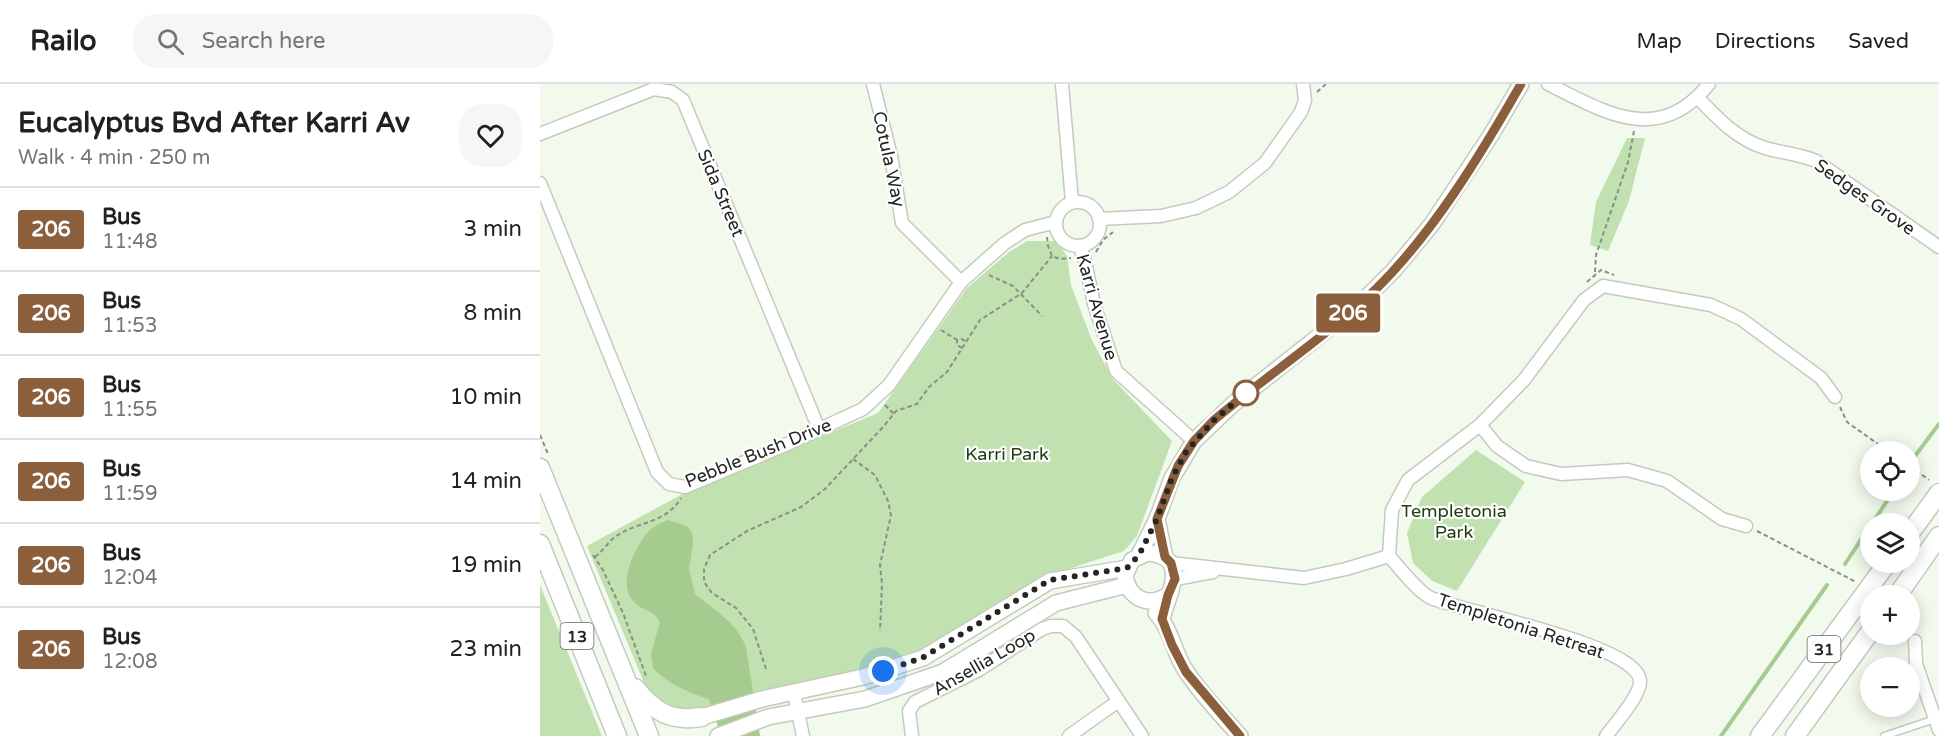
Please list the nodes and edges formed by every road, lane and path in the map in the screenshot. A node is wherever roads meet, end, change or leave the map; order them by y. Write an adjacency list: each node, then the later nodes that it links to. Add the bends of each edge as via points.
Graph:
1 (873, 84): 23 (street, Cotula Way, via 902,223)
2 (1062, 84): 12 (street)
3 (1521, 84): 38 (street, via 1432,224 1394,270 1361,303 1233,404)
4 (1548, 84): 9 (street, via 1601,110)
5 (1709, 84): 8 (street)
6 (1306, 85): 13 (street, via 1301,112 1265,163 1229,192 1196,208 1161,216)
7 (676, 88): 10 (street, Sida Street, via 654,89); 36 (street, Sida Street)
8 (1698, 98): 9 (street, via 1672,115); 17 (street, Sedges Grove, via 1724,125 1748,141 1816,161)
9 (1636, 119): 21 (path, via 1628,162 1596,255)
10 (540, 134)
11 (540, 183): 43 (street, Pebble Bush Drive, via 657,472 669,484)
12 (1072, 202): 13 (street, via 1086,203); 14 (street, via 1060,209)
13 (1100, 219): 16 (street, Karri Avenue, via 1093,240)
14 (1056, 222): 16 (street, Karri Avenue, via 1056,230 1065,242); 20 (street, Pebble Bush Drive, via 1025,230)
15 (1047, 238): 18 (path)
16 (1079, 246): 38 (street, Karri Avenue, via 1116,371)
17 (1939, 247)
18 (1052, 256): 19 (path); 26 (path)
19 (1067, 259)
20 (975, 270): 23 (street, Pebble Bush Drive); 26 (path, via 1003,280)
21 (1595, 274): 22 (path, via 1601,270); 24 (path); 25 (path)
22 (1616, 277)
23 (961, 282): 36 (street, Pebble Bush Drive, via 889,385 863,409)
24 (1602, 286): 32 (street, via 1711,305 1741,319 1821,378); 35 (street, via 1584,300 1524,380)
25 (1583, 287)
26 (1022, 293): 27 (path); 30 (path, via 980,320)
27 (1042, 316)
28 (951, 337): 29 (path)
29 (957, 340): 30 (path); 31 (path)
30 (966, 342): 31 (path)
31 (962, 348): 34 (path, via 947,372 917,404)
32 (1835, 396): 39 (path, via 1847,422)
33 (889, 409): 34 (path)
34 (894, 414): 40 (path)
35 (1480, 425): 47 (street, via 1497,446 1526,466 1561,474 1628,470 1667,481 1722,519); 52 (street, via 1408,480 1392,510)
36 (819, 429): 43 (street, Pebble Bush Drive)
37 (540, 435): 41 (path)
38 (1194, 441): 46 (street, via 1172,478)
39 (1874, 441)
40 (853, 459): 65 (path, via 875,475 891,515 879,565); 68 (path, via 825,489 801,507 747,531 710,555 704,582 712,593 736,608 753,629)
41 (544, 461): 69 (main road, 13)
42 (1920, 477): 44 (path)
43 (685, 487): 53 (path, via 673,511 615,536)
44 (1936, 494): 45 (main road)
45 (1920, 518)
46 (1157, 519): 51 (street); 54 (street)
47 (1746, 526): 59 (path)
48 (1939, 536): 61 (main road)
49 (540, 544): 76 (main road, 13)
50 (590, 549): 53 (path)
51 (1139, 555): 54 (street, via 1148,553); 55 (street)
52 (1389, 556): 56 (street, via 1304,578); 84 (street, Templetonia Retreat, via 1429,597 1590,644 1630,664 1641,682 1638,691)
53 (595, 557): 70 (path, via 623,613)
54 (1168, 560): 56 (street); 58 (street)
55 (1127, 568): 60 (street); 71 (street, via 1050,580 922,658)
56 (1223, 570): 58 (street)
57 (1880, 573): 85 (main road, 31)
58 (1175, 579): 62 (street)
59 (1861, 584)
60 (1127, 585): 63 (street); 73 (street, via 1056,603 943,672 865,699)
61 (1904, 585)
62 (1168, 595): 63 (street); 64 (street)
63 (1145, 602): 64 (street)
64 (1162, 619): 83 (street, via 1186,672)
65 (880, 631)
66 (1861, 645): 86 (main road, 31)
67 (1915, 645): 75 (street, via 1916,664)
68 (766, 669)
69 (626, 678): 74 (main road, via 648,704 668,717); 77 (main road, 13)
70 (649, 682)
71 (794, 693): 73 (street); 74 (street)
72 (1117, 702): 80 (street, Ansellia Loop, via 1076,637 1063,626 1051,626 979,670 915,702 909,711); 81 (street); 82 (street, Ansellia Loop)
73 (798, 711): 78 (street, via 768,717); 79 (street)
74 (702, 717)
75 (1937, 725): 87 (lane)
76 (618, 733)
77 (649, 736)
78 (718, 736)
79 (803, 736)
80 (912, 736)
81 (1069, 736)
82 (1142, 736)
83 (1240, 736)
84 (1606, 736)
85 (1760, 736)
86 (1796, 736)
87 (1884, 736)

